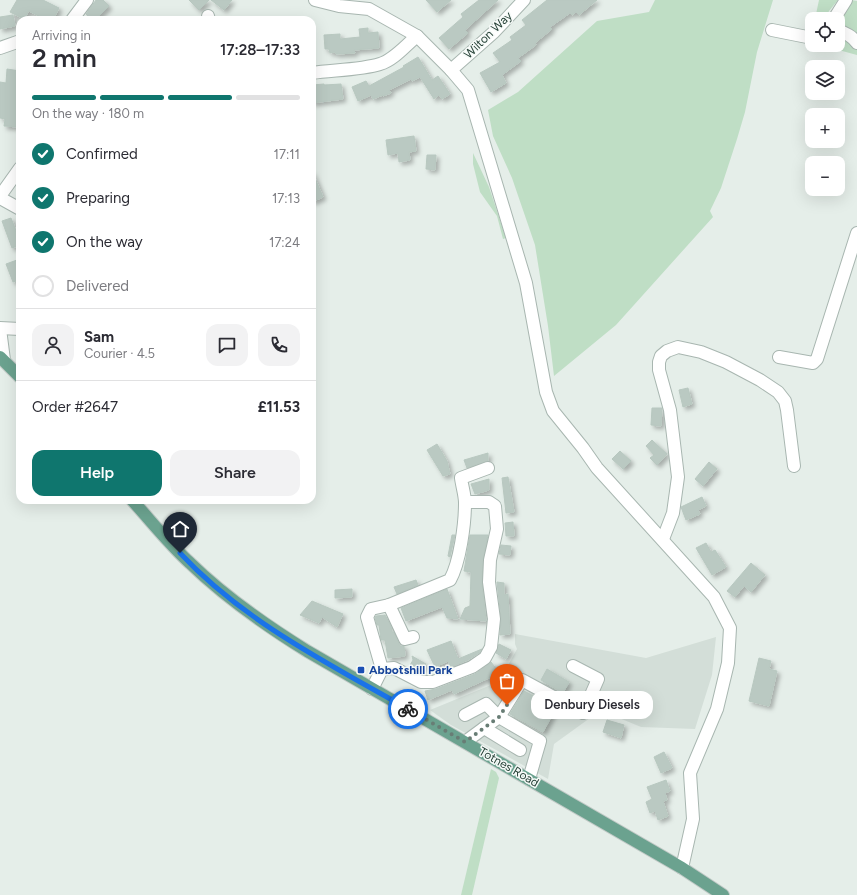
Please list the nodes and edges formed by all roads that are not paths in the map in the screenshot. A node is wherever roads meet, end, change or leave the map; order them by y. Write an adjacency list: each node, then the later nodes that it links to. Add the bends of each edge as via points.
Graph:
1 (86, 0): 6 (street)
2 (315, 0): 9 (street, via 369,9)
3 (524, 0): 14 (street, Wilton Way, via 494,32)
4 (846, 0): 5 (street)
5 (838, 12)
6 (75, 16)
7 (772, 30): 10 (street)
8 (845, 33): 12 (street)
9 (417, 36): 14 (street); 15 (street, via 381,64)
10 (805, 37)
11 (16, 42): 13 (street)
12 (857, 43)
13 (0, 48)
14 (451, 70): 29 (street, via 468,90 526,283 546,392 553,411 597,468)
15 (316, 72)
16 (16, 174): 17 (street)
17 (0, 197): 18 (street)
18 (16, 207)
19 (857, 233): 22 (street, via 817,359 814,363)
20 (0, 328): 21 (street); 23 (street)
21 (16, 329)
22 (778, 357)
23 (2, 358): 24 (main road)
24 (16, 373)
25 (794, 466): 29 (street, via 787,410 778,392 742,371 701,352 678,347 667,351 661,356 659,370 670,410 678,477 673,513)
26 (488, 468): 27 (street, via 461,478)
27 (465, 502): 30 (street, via 455,570 450,580); 33 (street, via 489,502 495,506 497,529 490,560 489,582 494,619 491,647 485,658 472,666 433,682 421,682 394,668)
28 (136, 504): 34 (main road, Totnes Road, via 189,562 224,593 265,625)
29 (663, 539): 41 (street, via 714,597 730,628 728,663 717,709 690,773 693,819)
30 (389, 605): 31 (street, via 405,639); 33 (street, via 371,609 367,617)
31 (413, 637)
32 (573, 666): 36 (street, via 598,679 583,713 522,680)
33 (382, 669): 34 (street)
34 (372, 689): 38 (main road, Totnes Road)
35 (465, 714): 36 (street, via 486,704)
36 (499, 717): 37 (street); 40 (street, via 540,741)
37 (484, 728): 38 (street); 39 (street)
38 (465, 742): 40 (main road, Totnes Road)
39 (520, 750)
40 (529, 779): 41 (main road, Totnes Road)
41 (682, 868): 42 (main road, Totnes Road)
42 (723, 895)

